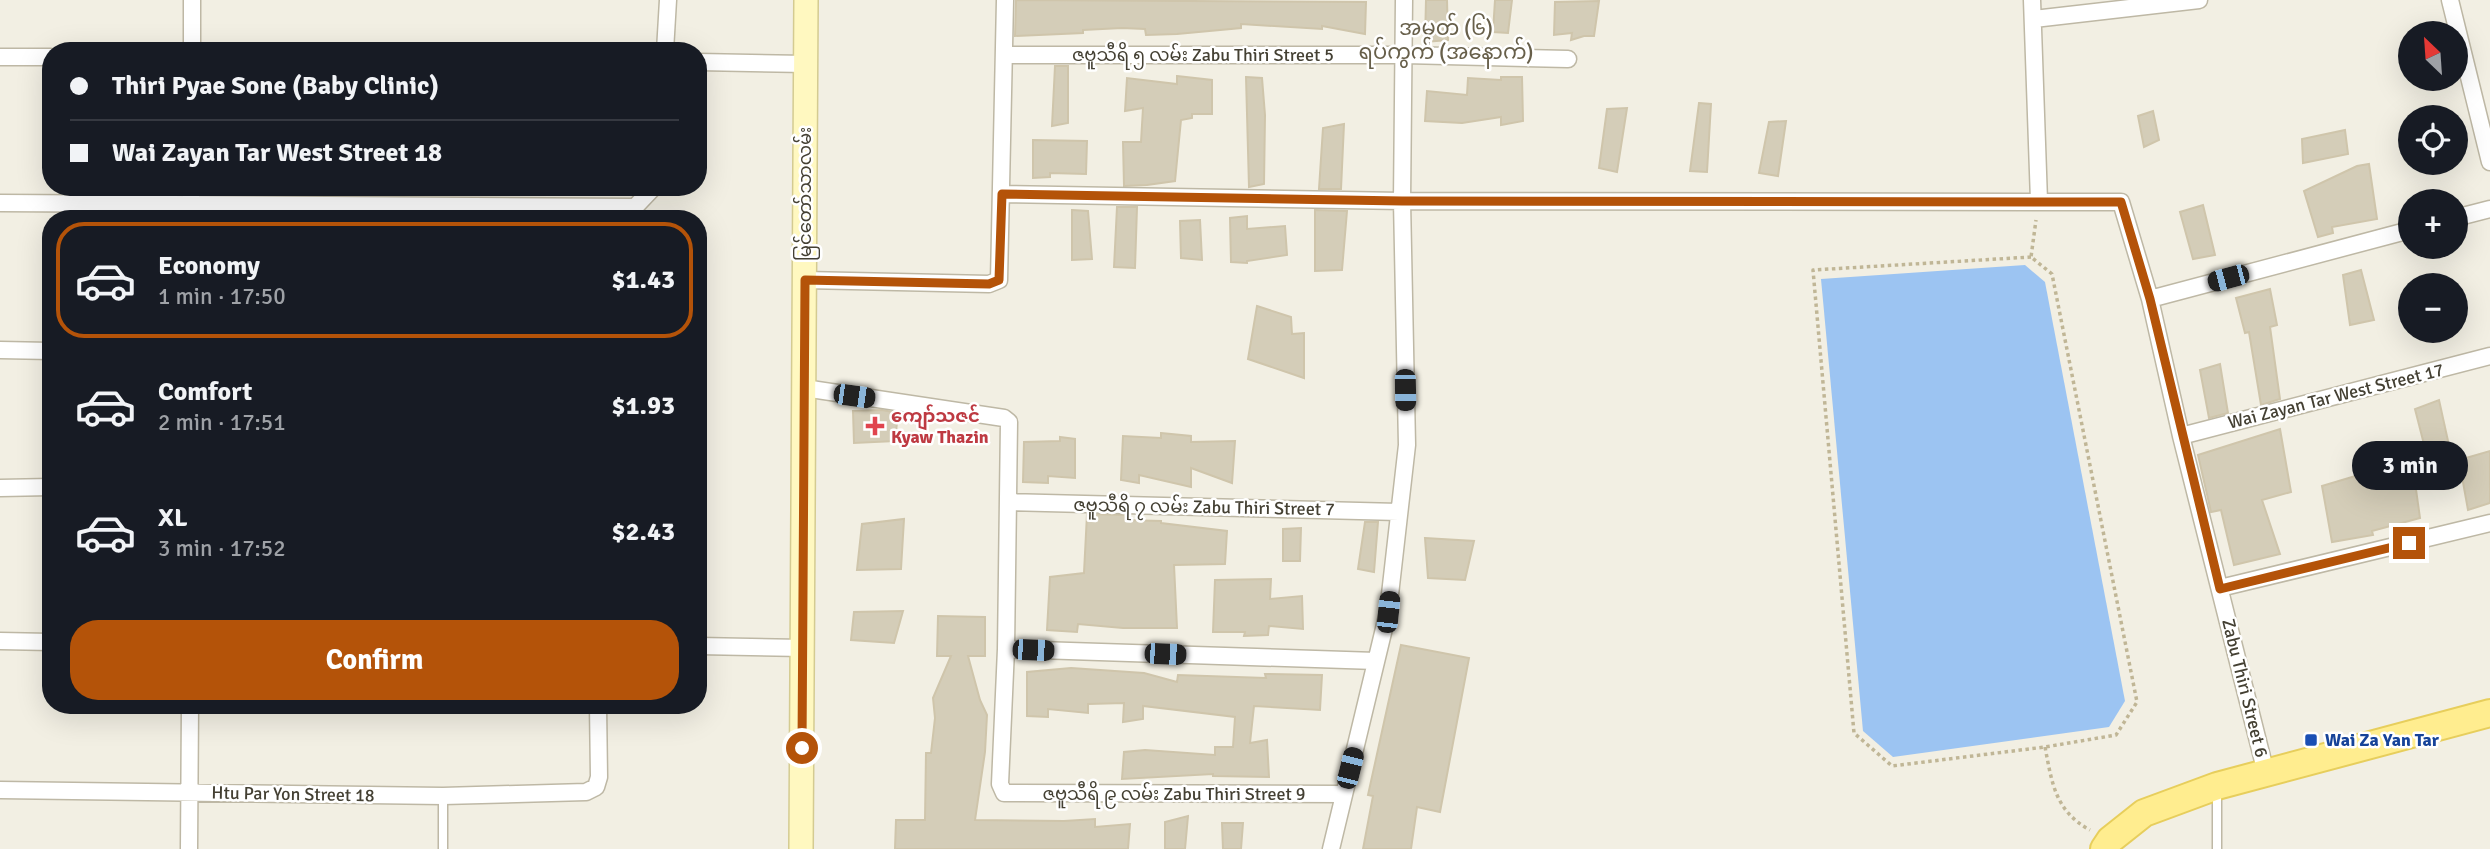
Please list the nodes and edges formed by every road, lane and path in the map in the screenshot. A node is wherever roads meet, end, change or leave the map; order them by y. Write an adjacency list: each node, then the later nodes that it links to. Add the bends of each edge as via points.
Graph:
1 (192, 0): 10 (street)
2 (668, 0): 11 (street)
3 (806, 0): 18 (main road, မြင်တော်သာလမ်း)
4 (1005, 0): 12 (street)
5 (1404, 0): 13 (street)
6 (2032, 0): 9 (street)
7 (2200, 0): 9 (street)
8 (2450, 0): 19 (street)
9 (2034, 19): 23 (street)
10 (192, 42)
11 (666, 42)
12 (1005, 55): 13 (street, ဇဗူသီရိ ၅ လမ်း Zabu Thiri Street 5); 20 (street)
13 (1405, 55): 16 (street, ဇဗူသီရိ ၅ လမ်း Zabu Thiri Street 5); 22 (street)
14 (0, 57): 15 (street)
15 (42, 57)
16 (1568, 59)
17 (707, 62): 18 (street)
18 (806, 64): 31 (main road, မြင်တော်သာလမ်း)
19 (2490, 162)
20 (1002, 194): 22 (street, Zabu Thiri Street 6); 31 (street, via 999,280 989,284)
21 (645, 196): 27 (street, via 635,207)
22 (1402, 201): 23 (street, Zabu Thiri Street 6); 41 (street, via 1406,444)
23 (2039, 201): 30 (path); 32 (street, Zabu Thiri Street 6, via 2121,202)
24 (0, 203): 26 (street)
25 (2490, 209): 28 (street)
26 (149, 210)
27 (369, 210)
28 (2468, 215)
29 (2398, 233): 32 (street)
30 (2031, 257): 53 (path, via 2052,274 2137,702 2116,735); 53 (path, via 1813,270 1854,733 1892,766)
31 (805, 280): 36 (main road, မြင်တော်သာလမ်း)
32 (2150, 299): 37 (street, Zabu Thiri Street 6)
33 (0, 350): 34 (street)
34 (42, 351)
35 (2490, 356): 37 (street, Wai Zayan Tar West Street 17)
36 (804, 388): 40 (street, via 1004,418 1010,430); 47 (main road, မြင်တော်သာလမ်း)
37 (2181, 436): 43 (street, Zabu Thiri Street 6)
38 (42, 487): 39 (street)
39 (0, 488)
40 (1009, 502): 41 (street, ဇဗူသီရိ ၇ လမ်း Zabu Thiri Street 7); 48 (street)
41 (1399, 512): 49 (street, via 1388,612)
42 (2490, 523): 43 (street)
43 (2220, 589): 54 (street, Zabu Thiri Street 6)
44 (0, 642): 45 (street)
45 (42, 642)
46 (707, 646): 47 (street)
47 (803, 648): 63 (main road, မြင်တော်သာလမ်း)
48 (1006, 649): 49 (street); 58 (street, ဇဗူသီရိ ၉ လမ်း Zabu Thiri Street 9, via 1000,784 1004,793)
49 (1376, 661): 58 (street)
50 (2490, 713): 54 (main road)
51 (190, 714): 57 (street)
52 (598, 714): 59 (street, Htu Par Yon Street 18, via 596,787 586,792)
53 (2045, 747): 60 (path, via 2052,786 2072,820)
54 (2266, 773): 55 (main road)
55 (2217, 786): 60 (main road, via 2144,813); 65 (lane)
56 (0, 790): 57 (street, Htu Par Yon Street 18)
57 (190, 792): 59 (street, Htu Par Yon Street 18); 61 (street)
58 (1343, 794): 64 (street)
59 (443, 796): 62 (lane)
60 (2107, 845)
61 (190, 849)
62 (443, 849)
63 (801, 849)
64 (1331, 849)
65 (2217, 849)

